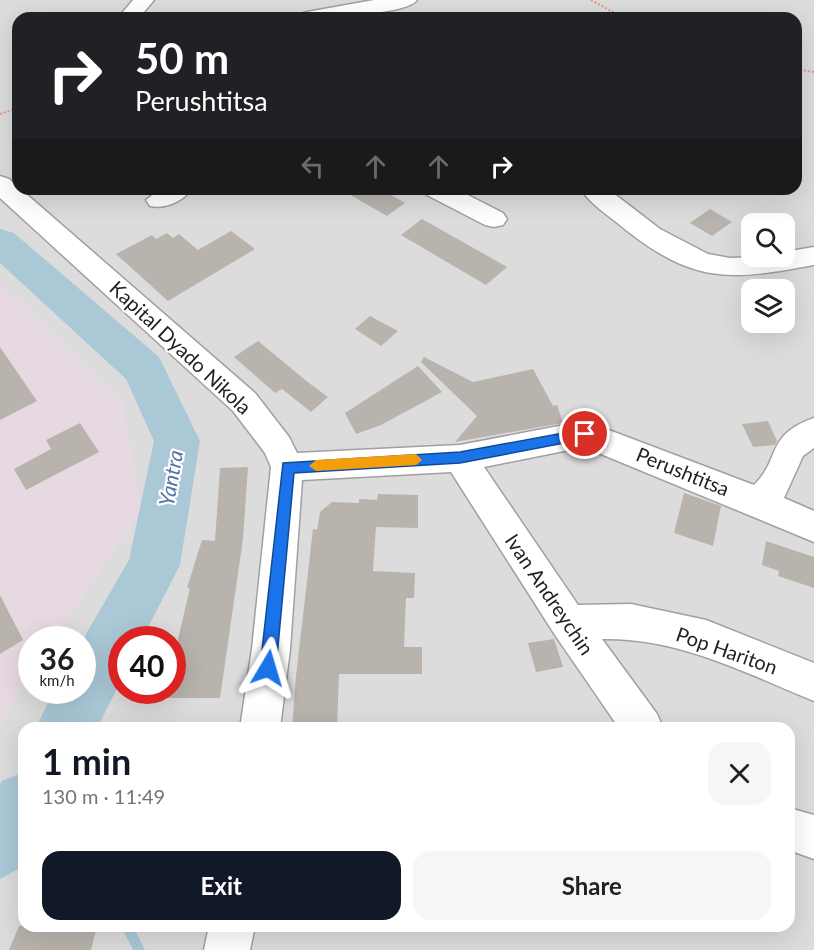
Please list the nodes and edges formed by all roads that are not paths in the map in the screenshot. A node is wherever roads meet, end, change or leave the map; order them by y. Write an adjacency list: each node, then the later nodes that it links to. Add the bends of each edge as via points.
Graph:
1 (144, 0): 3 (street)
2 (395, 1): 4 (street)
3 (134, 12)
4 (338, 12)
5 (0, 184): 6 (street, Kapital Dyado Nikola)
6 (12, 195)
7 (12, 195): 14 (street, Kapital Dyado Nikola, via 244,402 278,446)
8 (448, 195): 10 (street)
9 (599, 195): 11 (street, via 632,222 686,255 717,266 745,267)
10 (494, 219)
11 (814, 256)
12 (814, 431): 15 (street, via 791,447 772,489)
13 (460, 458): 14 (street, Perushtitsa); 15 (street, Perushtitsa, via 585,434); 17 (street, Ivan Andreychin)
14 (288, 467): 19 (street)
15 (759, 502): 16 (street, Perushtitsa)
16 (814, 527)
17 (568, 624): 18 (street, Pop Hariton, via 631,621 706,638); 20 (street, Ivan Andreychin)
18 (814, 682)
19 (261, 722)
20 (639, 722)
21 (795, 831): 22 (street)
22 (814, 837)
23 (230, 932): 24 (street)
24 (227, 950)

